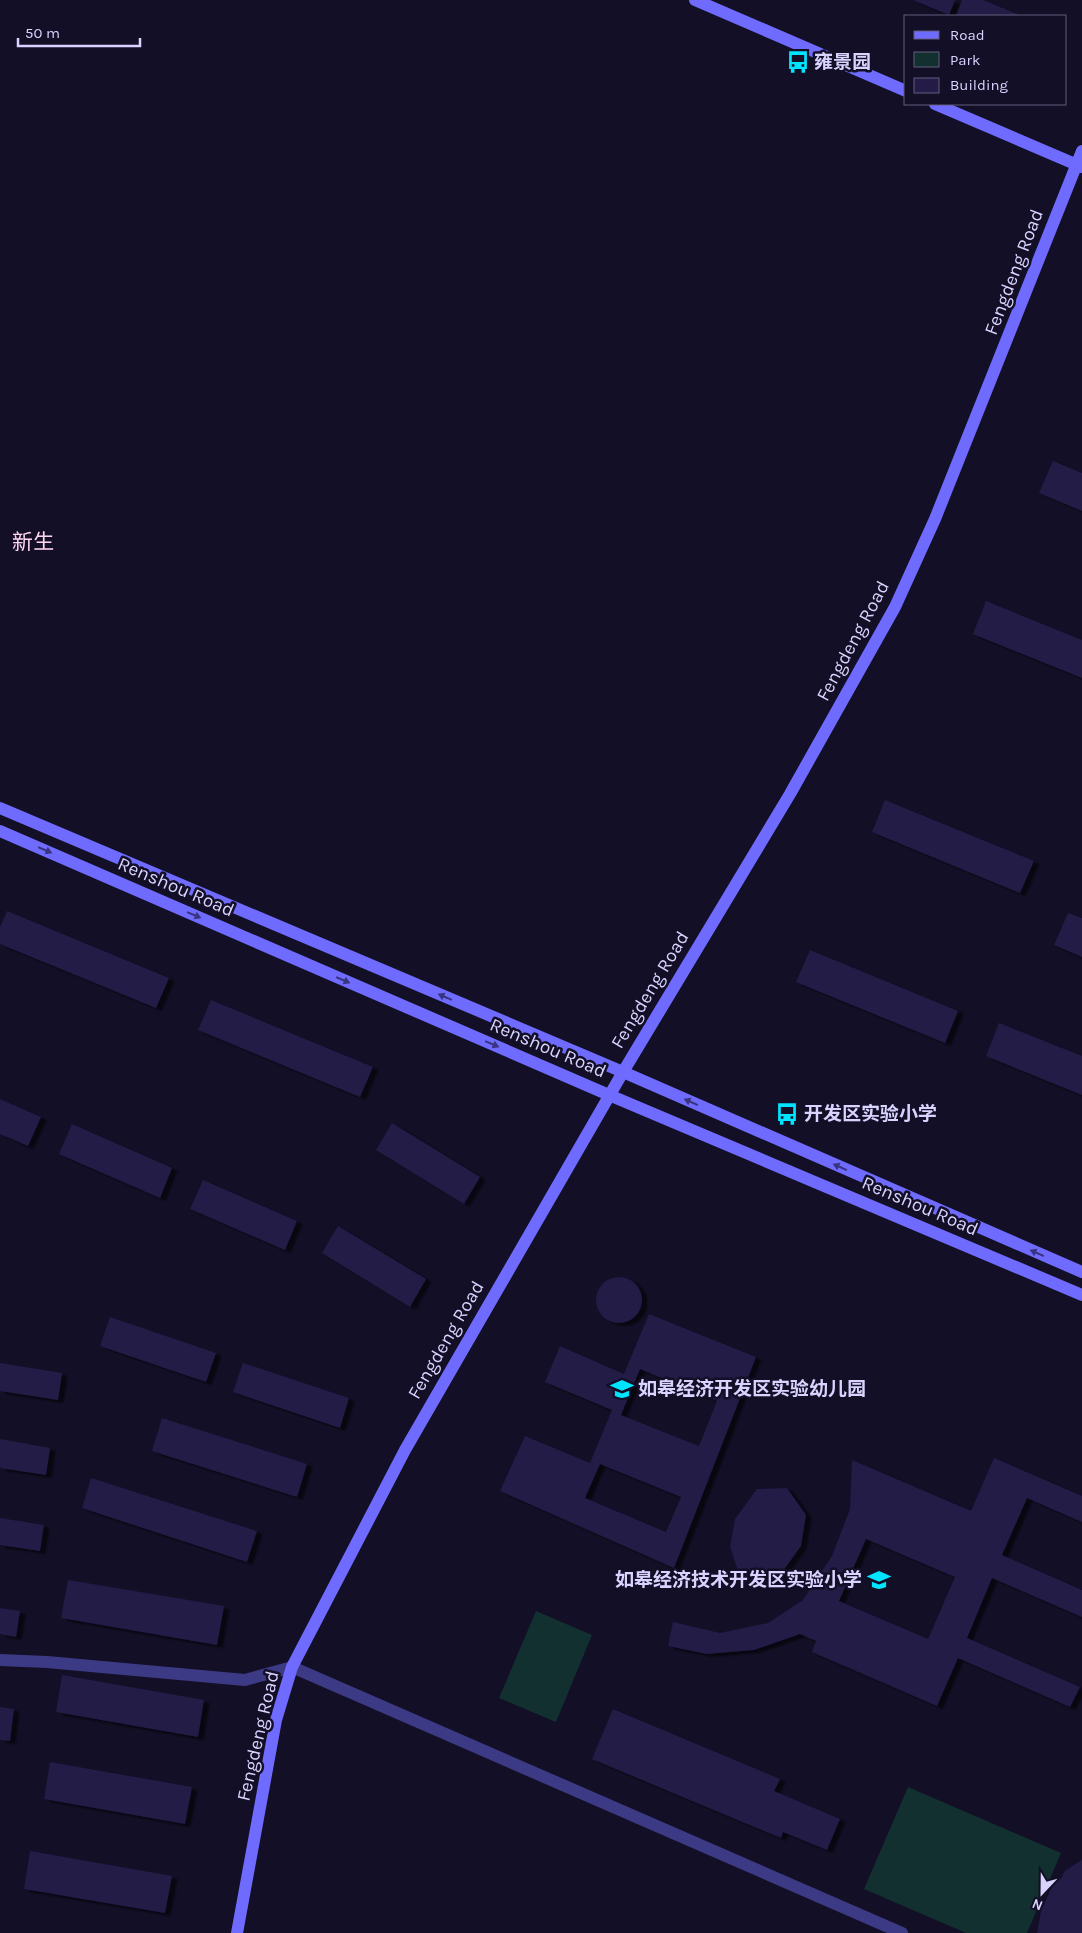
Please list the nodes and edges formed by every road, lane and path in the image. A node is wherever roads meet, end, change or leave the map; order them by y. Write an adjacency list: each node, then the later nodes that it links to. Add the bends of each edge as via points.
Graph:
1 (695, 0): 2 (street)
2 (904, 90)
3 (937, 105): 5 (street)
4 (1082, 151): 5 (street, Fengdeng Road)
5 (1079, 166): 8 (street, Fengdeng Road, via 949,484 894,607 790,794)
6 (0, 808): 8 (street, Renshou Road, one-way to 6)
7 (0, 831): 9 (street, Renshou Road, one-way to 9)
8 (622, 1072): 9 (street, Fengdeng Road); 10 (street, Renshou Road, one-way to 8)
9 (609, 1095): 11 (street, Renshou Road); 13 (street, Fengdeng Road, via 404,1450)
10 (1082, 1272)
11 (1082, 1295)
12 (0, 1660): 13 (street, via 245,1680)
13 (292, 1667): 14 (street, Fengdeng Road, via 276,1720); 15 (street)
14 (237, 1933)
15 (902, 1933)

